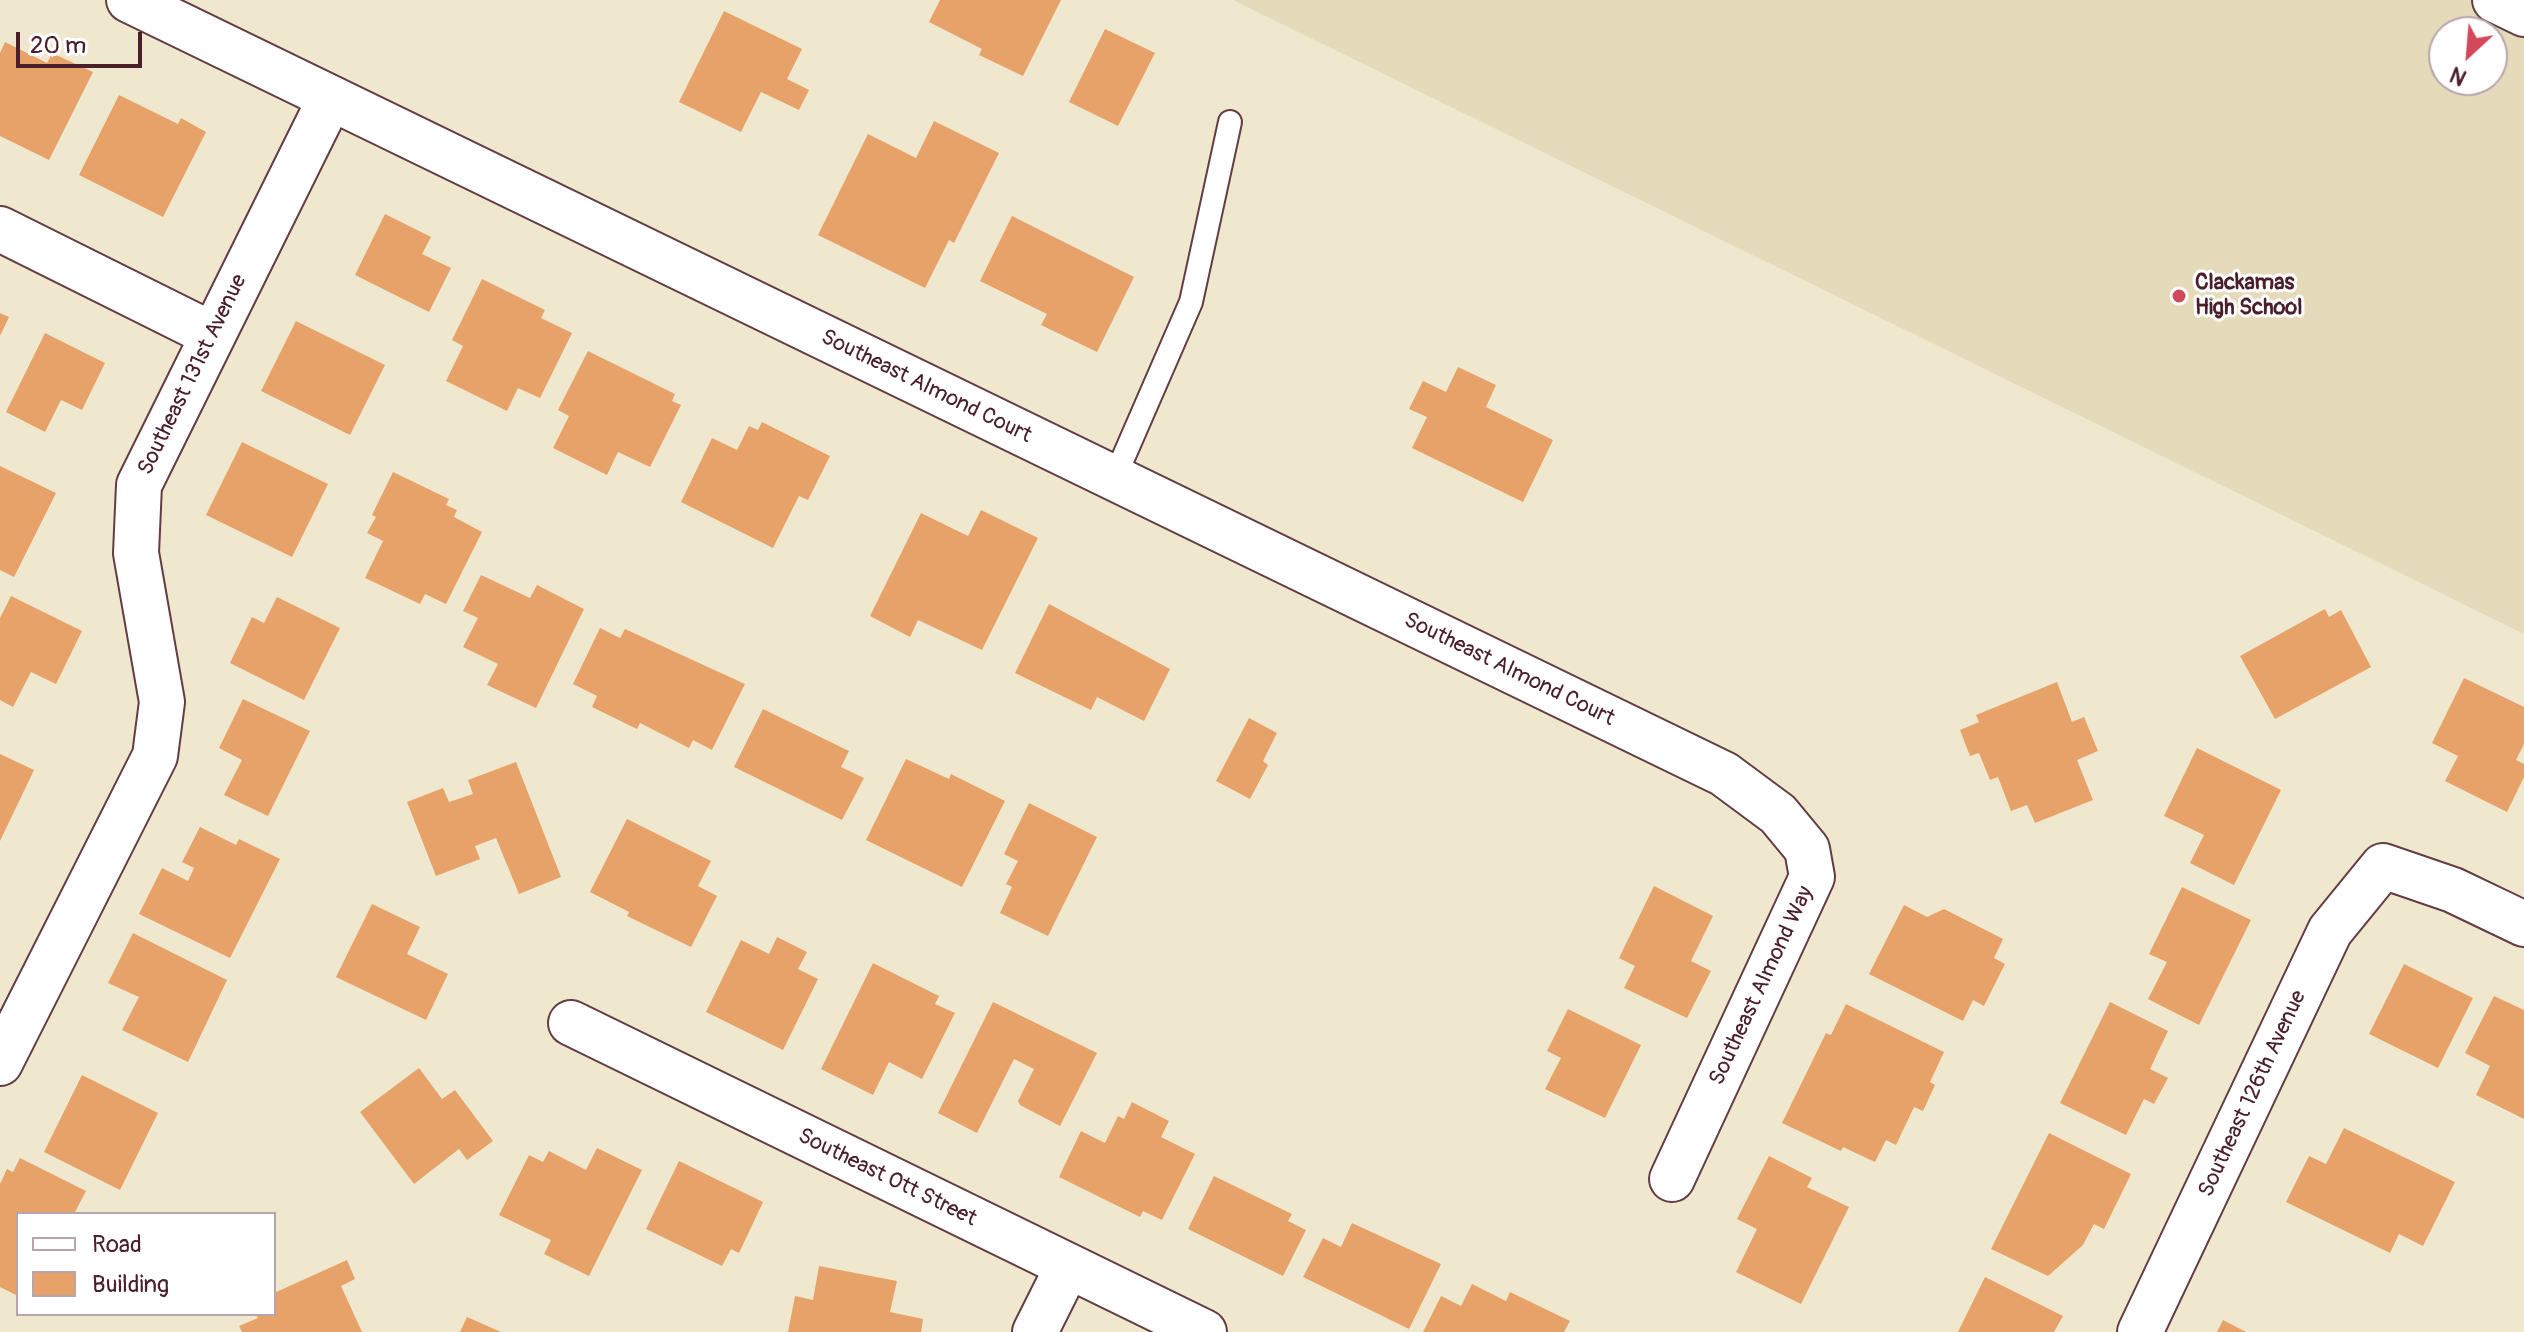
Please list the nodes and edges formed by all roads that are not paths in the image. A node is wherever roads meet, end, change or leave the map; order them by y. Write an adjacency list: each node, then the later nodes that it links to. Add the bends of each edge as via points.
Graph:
1 (129, 0): 4 (street, Southeast Almond Court)
2 (2495, 0): 3 (street)
3 (2524, 14)
4 (330, 99): 7 (street, Southeast 131st Avenue); 8 (street, Southeast Almond Court)
5 (1230, 122): 8 (lane, via 1191,302)
6 (0, 229): 7 (street)
7 (213, 335): 12 (street, Southeast 131st Avenue, via 139,485 136,553 162,702 155,756)
8 (1114, 479): 9 (street, Southeast Almond Court)
9 (1724, 774): 13 (street, Southeast Almond Way, via 1778,814 1807,849 1812,877)
10 (2524, 924): 17 (street, Southeast 126th Avenue, via 2453,890 2383,866 2330,931)
11 (571, 1023): 14 (street, Southeast Ott Street)
12 (0, 1063)
13 (1672, 1179)
14 (1068, 1266): 15 (street); 16 (street, Southeast Ott Street)
15 (1035, 1332)
16 (1204, 1332)
17 (2140, 1332)

